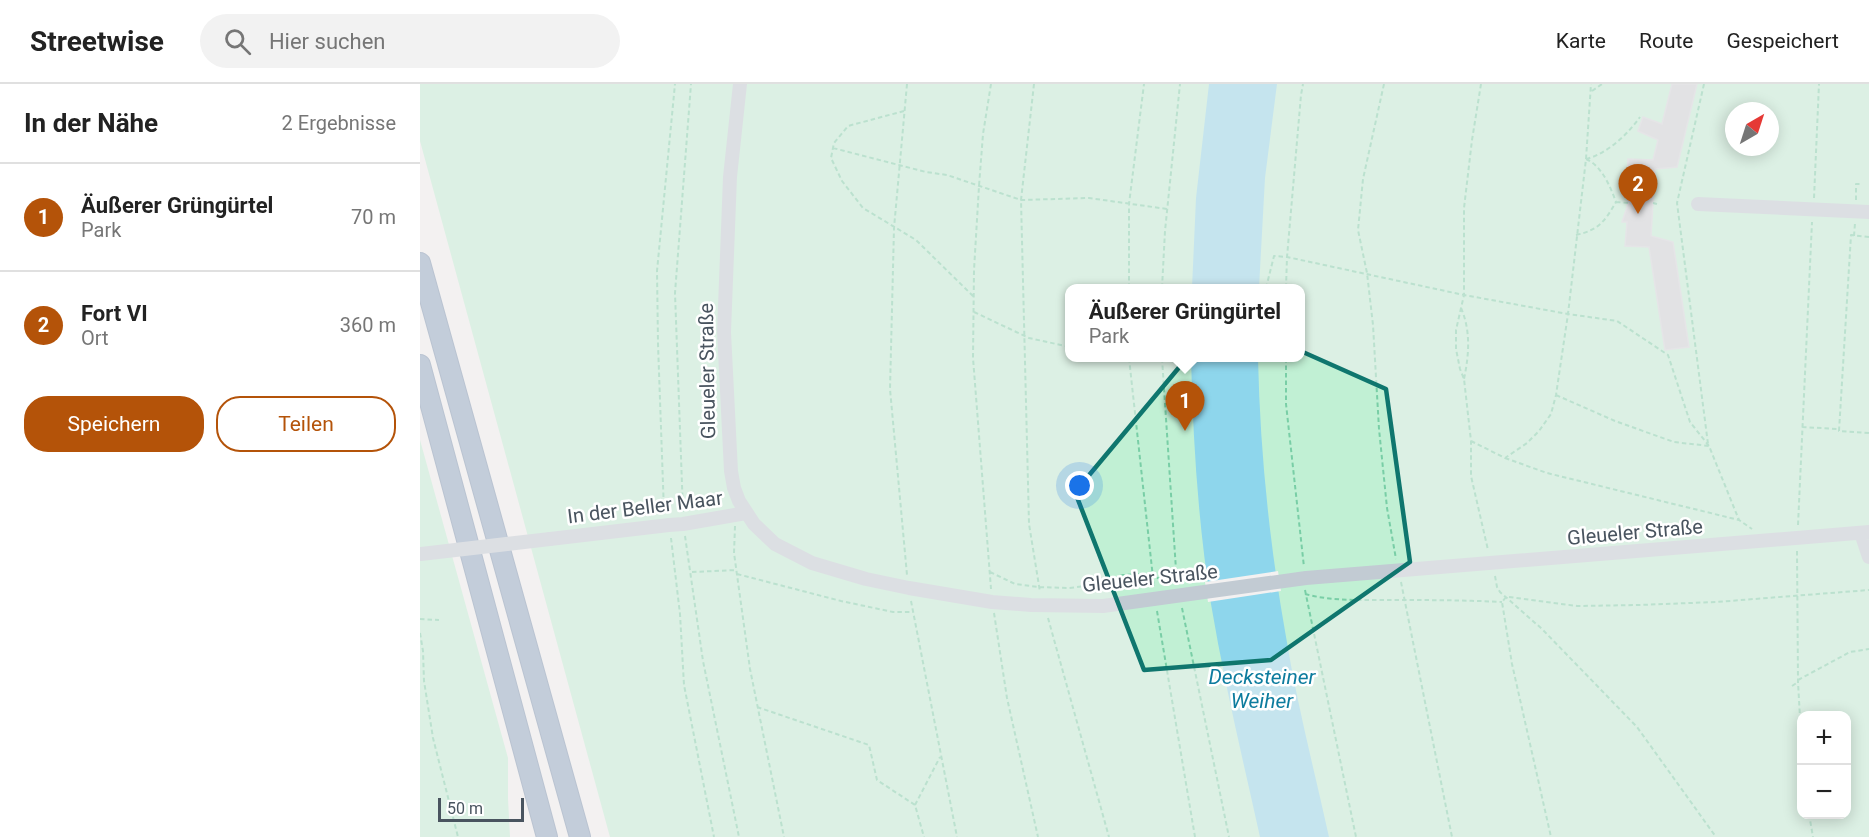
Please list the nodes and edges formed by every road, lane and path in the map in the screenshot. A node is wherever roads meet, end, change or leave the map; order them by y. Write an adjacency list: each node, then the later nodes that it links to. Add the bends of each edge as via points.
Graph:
1 (675, 84): 67 (path, via 657,271 663,510)
2 (691, 84): 67 (path, via 675,293)
3 (740, 84): 65 (street, Gleueler Straße, via 730,177 724,332 731,471)
4 (907, 84): 17 (path)
5 (991, 84): 23 (path)
6 (1034, 84): 25 (path)
7 (1144, 84): 29 (path)
8 (1180, 84): 32 (path)
9 (1304, 84): 40 (path)
10 (1384, 84): 42 (path, via 1363,179 1358,230)
11 (1481, 84): 47 (path, via 1464,208)
12 (1591, 84): 16 (path)
13 (1602, 84): 16 (path)
14 (1704, 84): 63 (path, via 1677,203)
15 (1819, 84): 33 (path)
16 (1591, 92): 20 (path)
17 (904, 111): 19 (path, via 848,126); 21 (path)
18 (1640, 117): 20 (path, via 1630,132 1595,157)
19 (833, 148): 21 (path); 36 (path, via 831,158 842,181 863,208)
20 (1586, 159): 26 (path, via 1592,161 1610,185); 37 (path)
21 (900, 165): 23 (path); 36 (path)
22 (1861, 184): 24 (path, via 1856,184)
23 (979, 186): 25 (path); 48 (path)
24 (1856, 198)
25 (1021, 200): 29 (path, via 1089,198); 52 (path)
26 (1616, 202): 27 (path); 37 (path, via 1596,228)
27 (1628, 203)
28 (1653, 203): 30 (path)
29 (1129, 204): 32 (path); 43 (path)
30 (1657, 204)
31 (1698, 204): 33 (street)
32 (1167, 208): 44 (path)
33 (1813, 210): 34 (street); 59 (path)
34 (1869, 212)
35 (1855, 225): 38 (path)
36 (894, 228): 48 (path, via 916,240); 83 (path, via 890,389)
37 (1576, 235): 51 (path)
38 (1854, 236): 39 (path); 60 (path, via 1851,235)
39 (1869, 237)
40 (1287, 257): 42 (path); 45 (path, via 1274,256); 46 (path)
41 (420, 263): 107 (highway)
42 (1366, 273): 47 (path); 74 (path, via 1378,429)
43 (1129, 284)
44 (1162, 284)
45 (1267, 284)
46 (1286, 284)
47 (1464, 295): 49 (path); 51 (path)
48 (974, 297): 50 (path)
49 (1461, 308): 57 (path, via 1467,321); 57 (path, via 1456,349)
50 (974, 311): 52 (path); 78 (path, via 973,358)
51 (1568, 315): 58 (path); 63 (path, via 1617,321 1668,355 1690,422)
52 (1024, 335): 53 (path); 82 (path, via 1029,524)
53 (1065, 346)
54 (1162, 362): 82 (path, via 1178,586 1146,574 1123,575 1096,585)
55 (1286, 362): 75 (path, via 1286,404)
56 (420, 365): 106 (highway)
57 (1464, 379): 62 (path)
58 (1556, 395): 63 (path, via 1674,442); 64 (path, via 1551,414 1539,431)
59 (1802, 427): 60 (path); 69 (path)
60 (1840, 429): 61 (path)
61 (1869, 433)
62 (1472, 441): 64 (path); 73 (path, via 1471,476)
63 (1709, 447): 66 (path)
64 (1505, 458): 66 (path, via 1547,473)
65 (740, 514): 67 (street, In der Beller Maar); 76 (path, via 734,553); 83 (street, Gleueler Straße, via 775,544 802,558 835,571)
66 (1739, 520): 70 (path)
67 (676, 524): 71 (street, In der Beller Maar, bridge); 77 (path); 108 (path, via 684,686)
68 (1865, 533): 69 (street, Gleueler Straße); 72 (street)
69 (1797, 538): 70 (street, Gleueler Straße); 86 (path)
70 (1763, 541): 73 (street, Gleueler Straße)
71 (420, 554)
72 (1869, 557)
73 (1492, 563): 81 (street, Gleueler Straße); 87 (path, via 1497,587)
74 (1396, 565)
75 (1304, 568)
76 (737, 570): 77 (path); 79 (path)
77 (690, 572): 109 (path, via 703,661)
78 (990, 572): 82 (path, via 1015,584); 89 (path)
79 (737, 574): 93 (path, via 851,603); 100 (path)
80 (1400, 578): 88 (path)
81 (1299, 583): 85 (path); 92 (street, Gleueler Straße, via 1103,606)
82 (1039, 587): 92 (path)
83 (909, 588): 89 (street, Gleueler Straße); 93 (path)
84 (1869, 590): 86 (path)
85 (1305, 594): 88 (path, via 1320,598); 116 (path)
86 (1798, 594): 87 (path, via 1716,602 1577,606); 98 (path)
87 (1506, 597): 90 (path); 119 (path, via 1637,728)
88 (1405, 600): 90 (path); 117 (path)
89 (992, 602): 92 (street, Gleueler Straße); 113 (path, via 1007,698)
90 (1502, 602): 118 (path)
91 (1181, 604): 115 (path)
92 (1043, 605): 114 (path)
93 (913, 612): 102 (path)
94 (420, 619): 95 (path)
95 (440, 620)
96 (420, 633): 105 (path, via 433,738)
97 (1869, 649): 98 (path, via 1850,652)
98 (1798, 681): 99 (path); 101 (path)
99 (1792, 686)
100 (757, 707): 103 (path, via 869,745 877,780); 110 (path)
101 (1799, 711)
102 (941, 755): 103 (path); 112 (path)
103 (915, 805): 111 (path)
104 (1810, 819): 120 (path)
105 (458, 837)
106 (548, 837)
107 (580, 837)
108 (714, 837)
109 (739, 837)
110 (784, 837)
111 (924, 837)
112 (957, 837)
113 (1038, 837)
114 (1109, 837)
115 (1229, 837)
116 (1356, 837)
117 (1452, 837)
118 (1551, 837)
119 (1716, 837)
120 (1813, 837)

